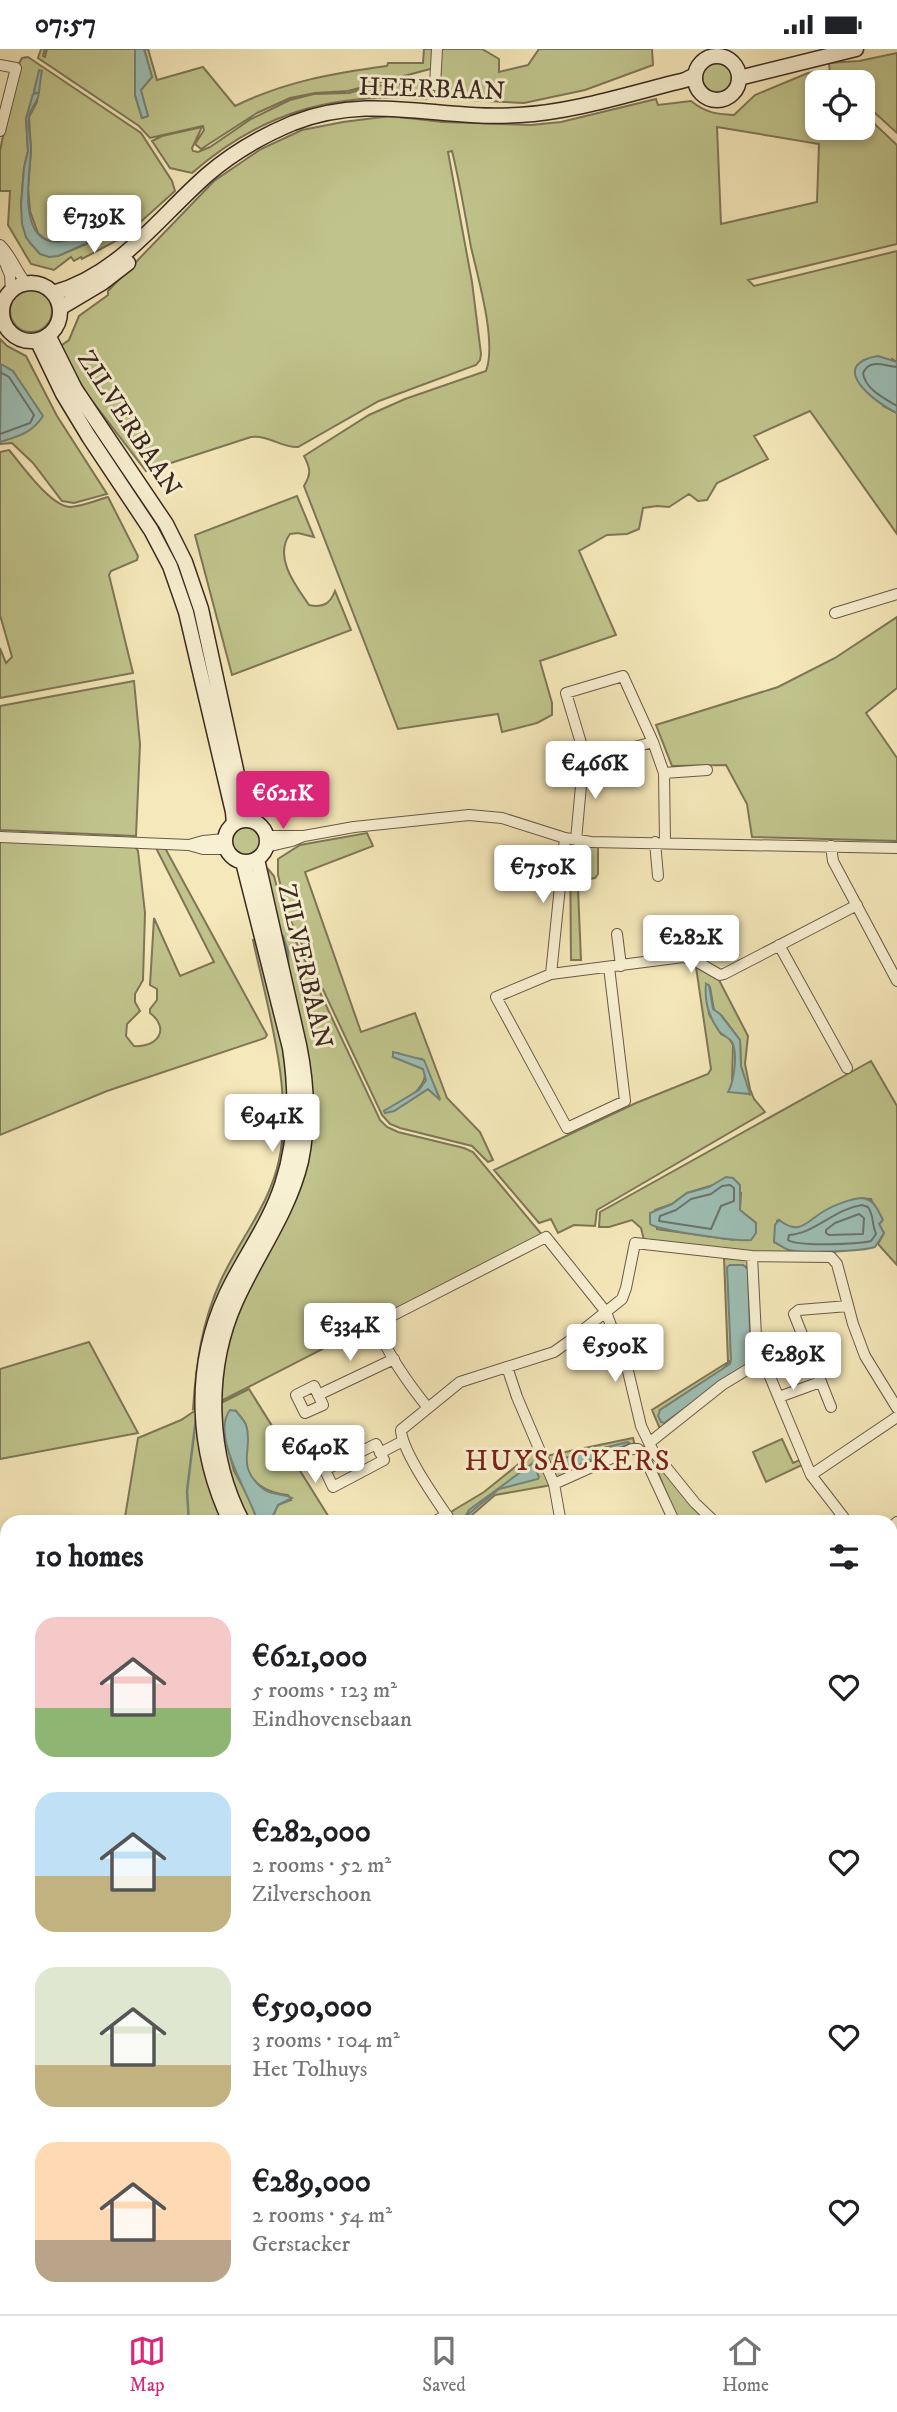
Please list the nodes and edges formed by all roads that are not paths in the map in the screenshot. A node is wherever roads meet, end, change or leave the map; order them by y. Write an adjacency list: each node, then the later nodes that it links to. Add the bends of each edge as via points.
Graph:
1 (437, 49): 8 (street)
2 (821, 49): 6 (main road)
3 (856, 49): 6 (main road)
4 (711, 53): 6 (main road, via 729,59); 7 (main road, via 698,66)
5 (0, 65): 9 (street, via 16,68)
6 (738, 73): 7 (main road, via 737,88 724,99 708,98)
7 (696, 82): 13 (main road, HEERBAAN, via 542,113 492,116 372,107 293,123 228,157 118,260); 14 (main road, HEERBAAN, via 687,88 536,121 390,114 307,126 270,141 231,165 194,195 126,265)
8 (435, 85)
9 (0, 131)
10 (0, 246): 11 (street); 12 (street)
11 (26, 283): 12 (main road); 13 (main road)
12 (11, 291): 15 (main road)
13 (53, 293): 14 (main road)
14 (60, 308): 17 (main road, via 58,323)
15 (1, 312): 16 (main road)
16 (5, 331): 17 (main road, via 21,339)
17 (42, 338): 24 (main road, ZILVERBAAN, via 63,394 170,566 186,612 230,799)
18 (897, 594): 19 (street)
19 (835, 613)
20 (653, 741): 21 (street); 21 (street, via 623,676 566,693); 23 (street)
21 (584, 757): 26 (street)
22 (707, 770): 23 (street)
23 (664, 773): 27 (street)
24 (241, 822): 28 (main road, via 228,830); 31 (main road, via 259,825)
25 (0, 837): 28 (street)
26 (570, 839): 27 (street); 31 (street, via 502,818 469,815 354,827); 38 (street)
27 (660, 842): 29 (street); 32 (street)
28 (225, 844): 31 (main road, via 236,860)
29 (831, 846): 30 (street); 33 (street, via 833,861)
30 (897, 848)
31 (258, 851): 59 (main road, ZILVERBAAN, via 295,1107 293,1140 281,1187 226,1296 204,1372 205,1448); 60 (main road, ZILVERBAAN, via 305,1074 307,1105 293,1186 236,1301 223,1334 216,1374 218,1447 225,1481)
32 (658, 876)
33 (857, 905): 35 (street); 39 (street)
34 (617, 934): 36 (street)
35 (779, 945): 36 (street, via 720,975 683,957); 40 (street)
36 (621, 966): 37 (street)
37 (609, 967): 38 (street); 38 (street, via 625,1101 567,1128 496,996)
38 (551, 974)
39 (897, 981)
40 (847, 1068)
41 (752, 1256): 42 (street, via 831,1257); 43 (street, via 635,1243 622,1299); 45 (street, via 756,1336)
42 (848, 1305): 47 (street, via 794,1314); 52 (street, via 865,1356)
43 (606, 1312): 44 (street, via 546,1237 380,1322 379,1331); 46 (street, via 554,1352); 55 (street)
44 (394, 1359): 48 (street); 51 (street)
45 (763, 1360): 49 (street); 55 (street, via 722,1385)
46 (507, 1367): 51 (street, via 460,1382); 58 (street)
47 (820, 1382): 49 (street); 50 (street)
48 (318, 1395)
49 (779, 1397): 57 (street)
50 (831, 1407)
51 (428, 1408): 54 (street, via 401,1430)
52 (897, 1408)
53 (897, 1417): 57 (street)
54 (403, 1441): 56 (street); 61 (street)
55 (649, 1443): 64 (street)
56 (380, 1453): 56 (street, via 376,1444 325,1470 333,1486 384,1460)
57 (811, 1475): 65 (street)
58 (554, 1484): 62 (street); 63 (street, via 632,1449 640,1450)
59 (227, 1515)
60 (240, 1515)
61 (446, 1515)
62 (560, 1515)
63 (671, 1515)
64 (708, 1515)
65 (842, 1515)

